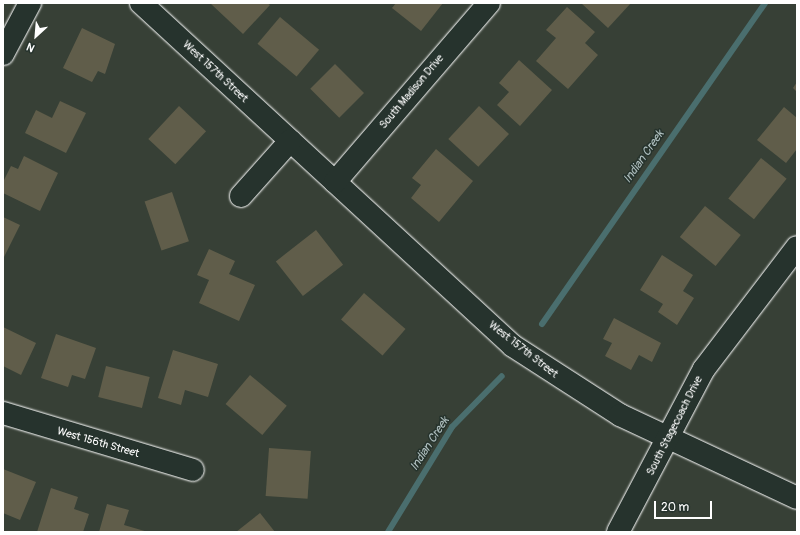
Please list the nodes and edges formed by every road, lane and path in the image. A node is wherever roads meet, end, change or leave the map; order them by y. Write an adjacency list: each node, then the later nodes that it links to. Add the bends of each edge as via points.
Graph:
1 (30, 3): 4 (street)
2 (141, 3): 5 (street, West 157th Street)
3 (489, 3): 6 (street, South Madison Drive)
4 (3, 54)
5 (290, 141): 6 (street, West 157th Street); 7 (street)
6 (335, 182): 10 (street, West 157th Street, via 513,346 594,399)
7 (241, 196)
8 (797, 247): 10 (street, South Stagecoach Drive, via 704,369)
9 (3, 413): 11 (street, West 156th Street)
10 (667, 439): 12 (street, West 157th Street); 13 (street, South Stagecoach Drive)
11 (193, 470)
12 (797, 498)
13 (618, 532)

